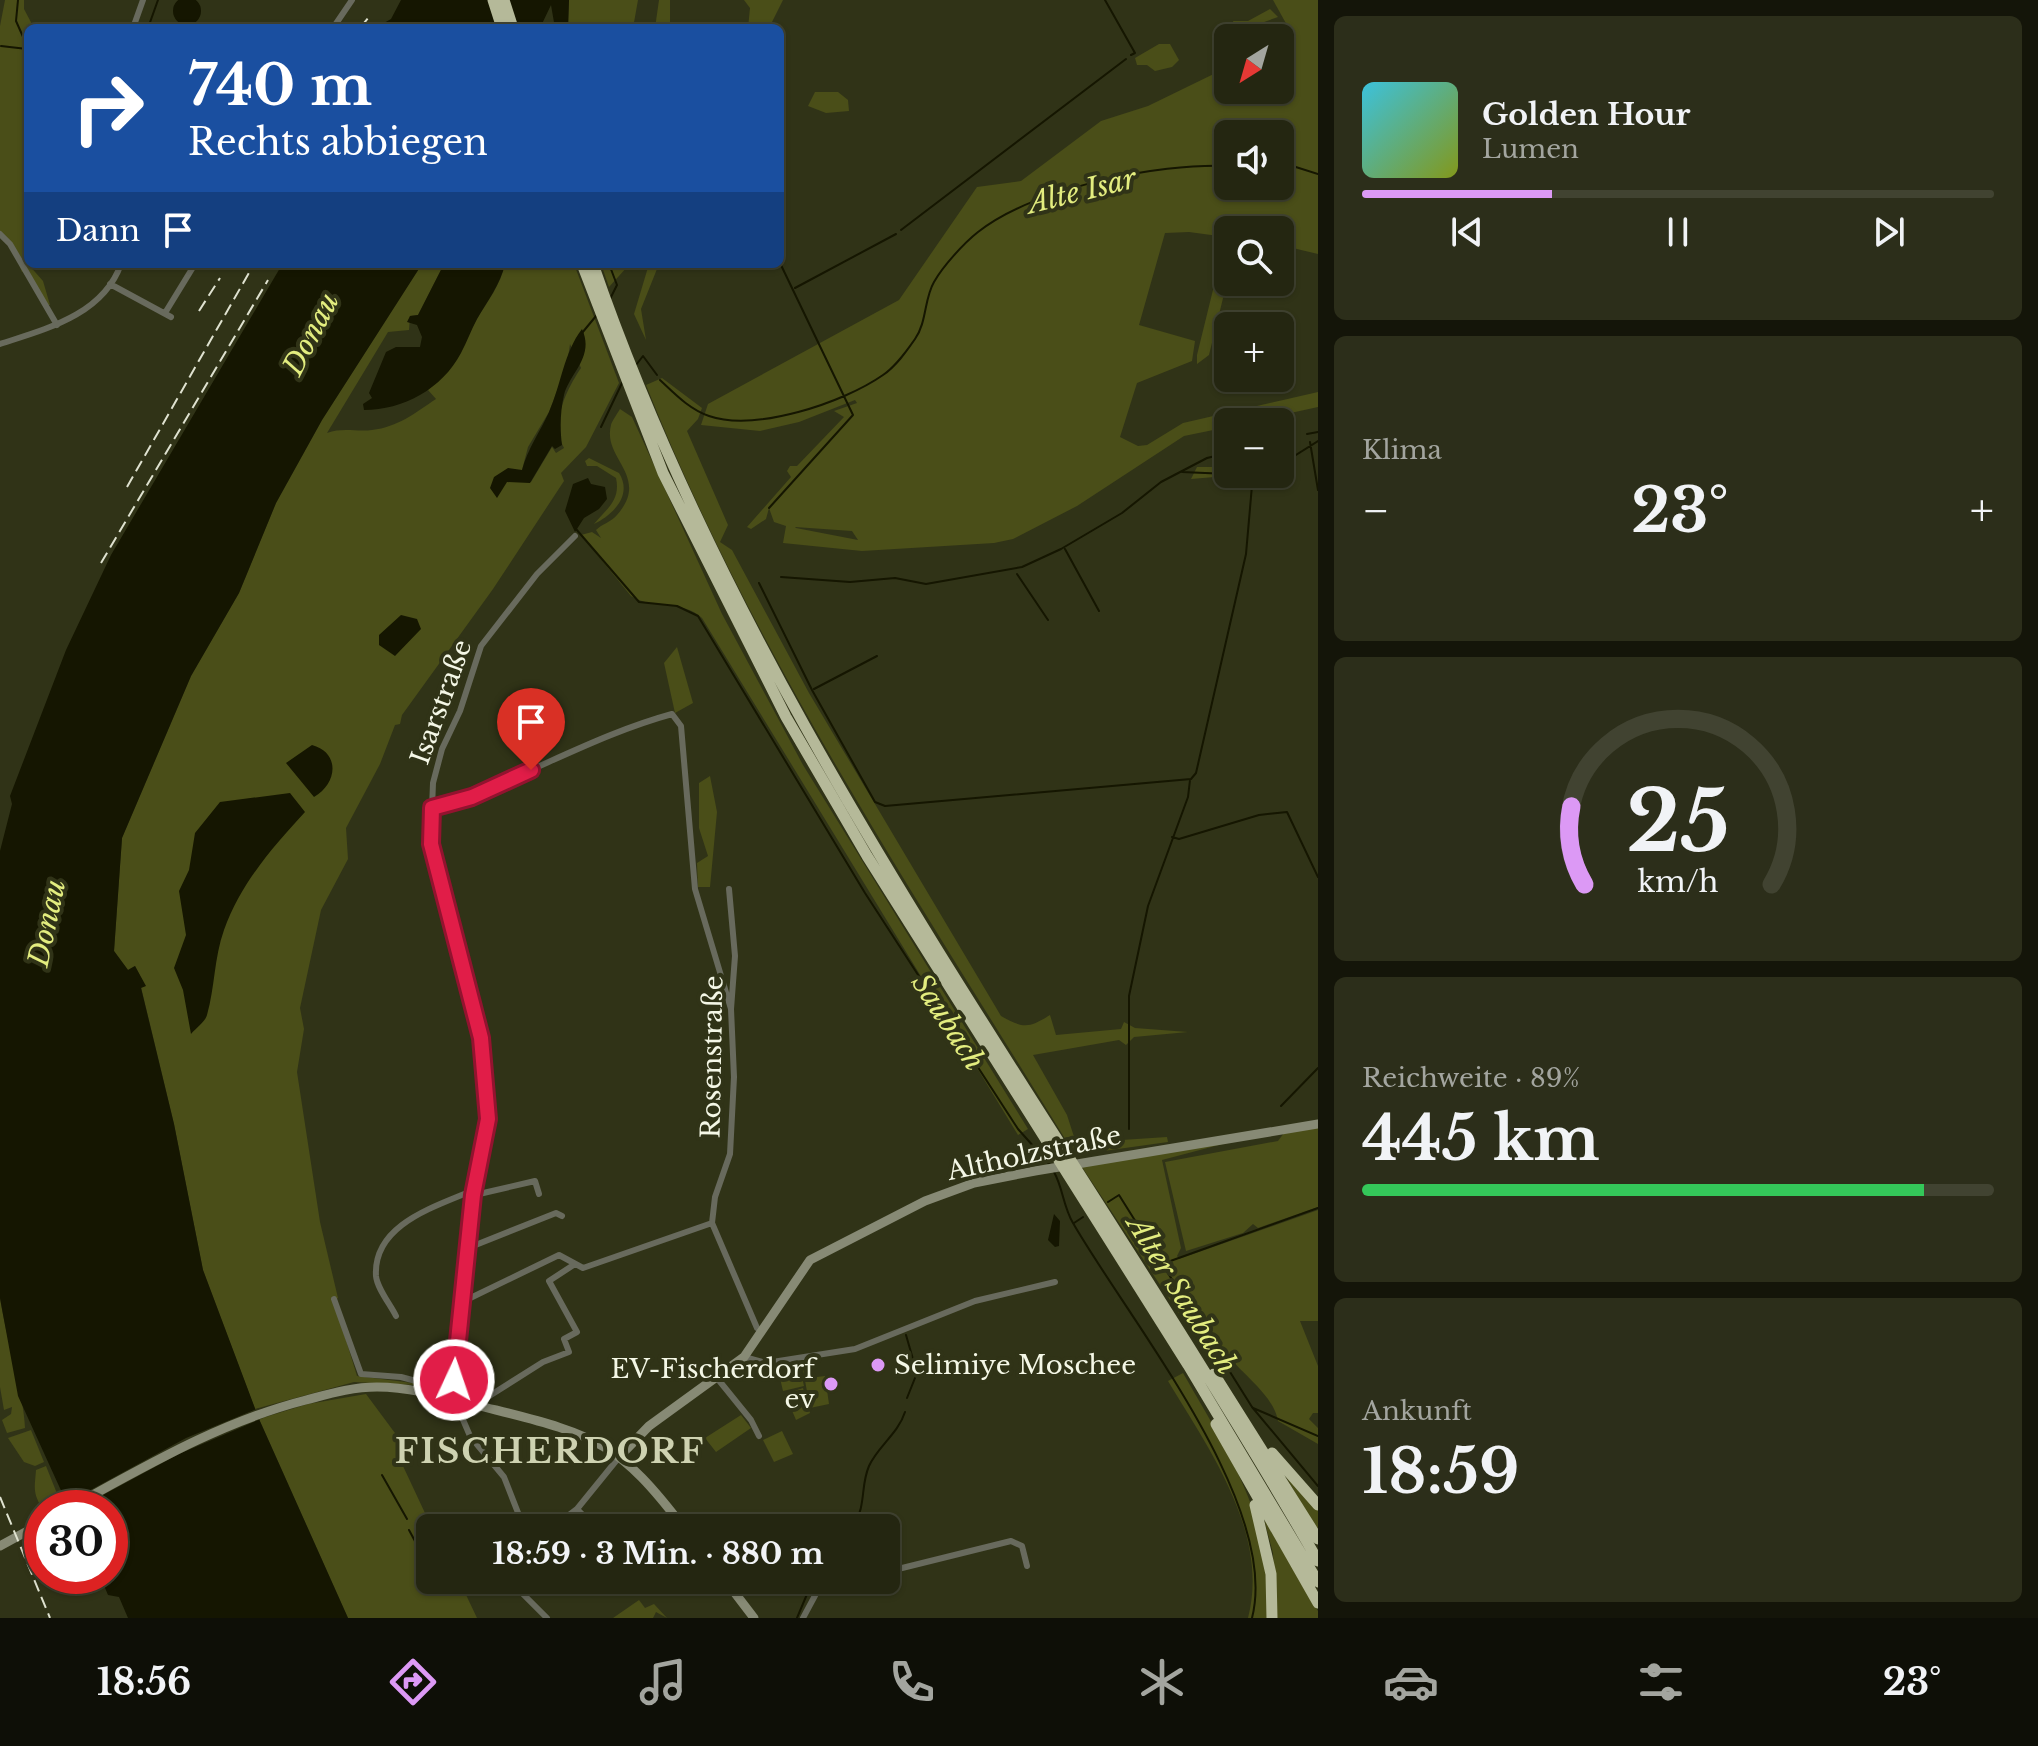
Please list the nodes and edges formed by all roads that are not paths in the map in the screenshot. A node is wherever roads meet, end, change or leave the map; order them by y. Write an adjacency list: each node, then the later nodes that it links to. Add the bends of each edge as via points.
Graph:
1 (143, 0): 5 (street)
2 (352, 0): 6 (street)
3 (493, 0): 7 (highway)
4 (504, 0): 8 (highway)
5 (134, 24)
6 (336, 24)
7 (501, 24)
8 (512, 24)
9 (0, 234): 15 (street)
10 (119, 268): 14 (street)
11 (193, 268): 14 (street, via 168,315)
12 (584, 268): 17 (highway)
13 (594, 268): 17 (highway)
14 (110, 284): 15 (street, via 79,314)
15 (57, 325): 16 (street)
16 (0, 344)
17 (643, 412): 33 (highway, via 731,591 875,850); 38 (highway, via 723,597 793,730)
18 (575, 536): 19 (street, Isarstraße, via 537,574 481,646 442,749)
19 (432, 808): 21 (street, via 472,797 628,726 672,714 681,726 695,889); 24 (street, Isarstraße, via 431,844 481,1038 488,1119)
20 (729, 889): 21 (street, Rosenstraße, via 735,956)
21 (731, 1009): 26 (street, Rosenstraße, via 730,1154)
22 (1318, 1124): 34 (street, Altholzstraße, via 1097,1159 949,1192 819,1252 800,1270)
23 (539, 1194): 24 (street, via 535,1181)
24 (473, 1195): 27 (street, Isarstraße); 32 (street, via 448,1201 384,1240 376,1278)
25 (562, 1216): 27 (street, via 556,1213)
26 (712, 1223): 28 (street, via 589,1266); 34 (street)
27 (468, 1248): 31 (street, Isarstraße)
28 (575, 1264): 31 (street, via 559,1255); 39 (street, via 549,1281 577,1332 564,1339 569,1352 543,1362)
29 (1055, 1282): 35 (street, via 975,1301 855,1349 766,1363)
30 (334, 1299): 37 (street, via 361,1374 401,1377)
31 (460, 1303): 37 (street, Isarstraße, via 454,1362)
32 (396, 1316)
33 (1171, 1318): 40 (highway); 54 (highway)
34 (762, 1332): 35 (street, Altholzstraße)
35 (744, 1357): 36 (street, Altholzstraße)
36 (717, 1378): 41 (street); 42 (street, Altholzstraße, via 649,1426)
37 (457, 1396): 39 (street); 44 (street, via 395,1388 348,1389 229,1425); 47 (street, Isarstraße, via 470,1436 504,1477)
38 (1210, 1400): 43 (highway, via 1211,1414); 57 (highway)
39 (475, 1405): 42 (street, via 588,1436)
40 (1253, 1432): 45 (highway); 52 (highway)
41 (759, 1436)
42 (620, 1456): 46 (street); 50 (street)
43 (1249, 1486): 61 (highway); 65 (highway, via 1268,1553)
44 (104, 1490)
45 (1318, 1505)
46 (577, 1509): 48 (street); 49 (street)
47 (519, 1514)
48 (570, 1514)
49 (582, 1514)
50 (673, 1514)
51 (24, 1533): 53 (street)
52 (1318, 1539)
53 (5, 1544)
54 (1318, 1561)
55 (1027, 1566): 56 (street, via 1022,1546 1011,1541)
56 (900, 1569)
57 (1318, 1582)
58 (523, 1594): 62 (street)
59 (736, 1594): 63 (street)
60 (816, 1594): 64 (street)
61 (1318, 1603)
62 (547, 1618)
63 (754, 1618)
64 (803, 1618)
65 (1272, 1618)

